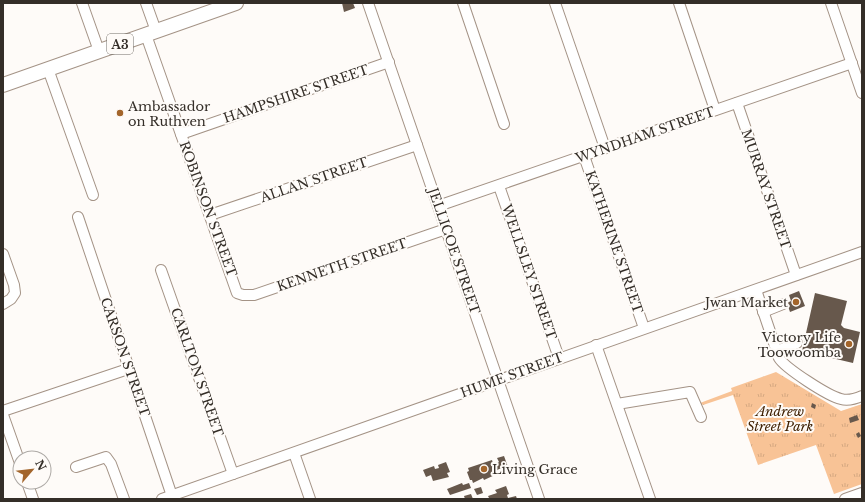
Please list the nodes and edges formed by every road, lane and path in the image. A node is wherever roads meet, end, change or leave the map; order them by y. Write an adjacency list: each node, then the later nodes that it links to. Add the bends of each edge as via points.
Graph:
1 (82, 3): 10 (street)
2 (146, 3): 9 (street, ROBINSON STREET)
3 (236, 3): 9 (highway, A3)
4 (368, 3): 11 (street, JELLICOE STREET)
5 (463, 3): 18 (street)
6 (555, 3): 21 (street)
7 (679, 3): 17 (street)
8 (831, 3): 12 (street)
9 (151, 33): 10 (highway, A3); 19 (street, ROBINSON STREET)
10 (99, 51): 13 (highway, A3)
11 (388, 62): 19 (street, HAMPSHIRE STREET); 20 (street, JELLICOE STREET)
12 (852, 63): 15 (street); 16 (street, WYNDHAM STREET)
13 (48, 69): 14 (highway, A3); 24 (street)
14 (3, 85)
15 (862, 93)
16 (737, 103): 17 (street, WYNDHAM STREET); 32 (street, MURRAY STREET)
17 (715, 110): 21 (street, WYNDHAM STREET)
18 (504, 124)
19 (181, 134): 26 (street, ROBINSON STREET)
20 (417, 145): 25 (street, JELLICOE STREET); 26 (street, ALLAN STREET)
21 (605, 148): 22 (street, WYNDHAM STREET)
22 (584, 156): 23 (street, WYNDHAM STREET); 38 (street, KATHERINE STREET)
23 (499, 186): 25 (street, WYNDHAM STREET); 42 (street, WELLSLEY STREET)
24 (93, 195)
25 (438, 206): 28 (street, JELLICOE STREET)
26 (210, 215): 34 (street, ROBINSON STREET)
27 (78, 217): 43 (street, CARSON STREET)
28 (446, 229): 34 (street, KENNETH STREET, via 254,295); 44 (street, JELLICOE STREET)
29 (862, 252): 32 (street, HUME STREET)
30 (3, 254): 35 (street, via 14,285 14,295)
31 (161, 270): 54 (street, CARLTON STREET)
32 (796, 275): 33 (street, HUME STREET)
33 (756, 290): 37 (street); 38 (street, HUME STREET)
34 (237, 293)
35 (3, 304)
36 (783, 304): 37 (street)
37 (763, 312): 41 (street)
38 (644, 328): 40 (street, HUME STREET)
39 (797, 343): 41 (street)
40 (596, 345): 42 (street, HUME STREET); 46 (street)
41 (776, 351): 45 (street, via 785,366 832,396 846,400)
42 (559, 358): 44 (street, HUME STREET)
43 (128, 368): 47 (street); 56 (street, CARSON STREET)
44 (498, 380): 52 (street, HUME STREET); 59 (street, JELLICOE STREET)
45 (862, 396)
46 (617, 404): 49 (street, via 690,392); 60 (street)
47 (3, 411)
48 (3, 415): 50 (street)
49 (701, 417)
50 (5, 430): 51 (street)
51 (14, 450)
52 (294, 453): 54 (street, HUME STREET); 58 (street)
53 (76, 467): 57 (street, via 106,457)
54 (233, 474): 56 (street, HUME STREET)
55 (862, 493): 61 (street)
56 (167, 497)
57 (124, 499)
58 (310, 499)
59 (539, 499)
60 (650, 499)
61 (845, 499)

